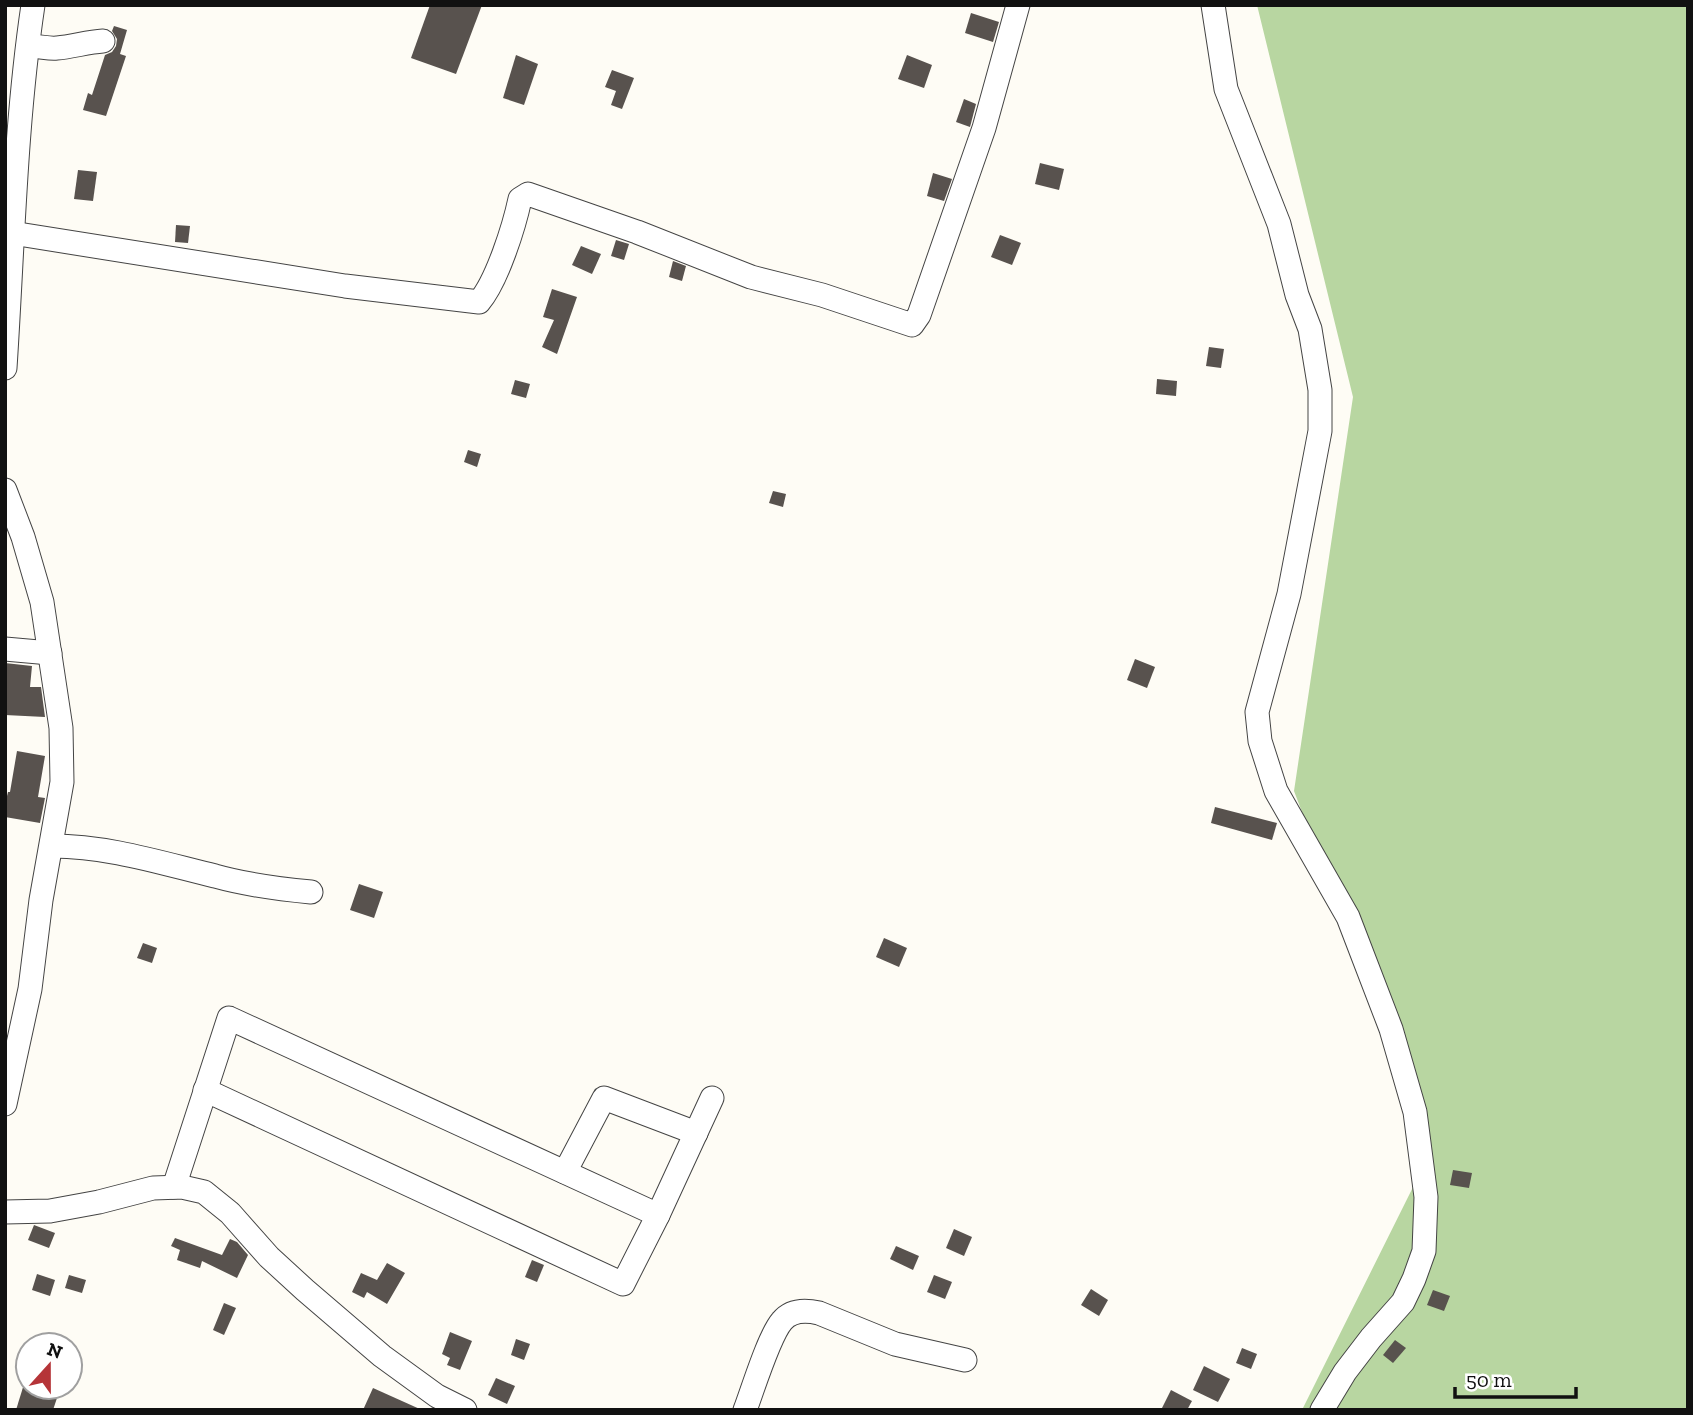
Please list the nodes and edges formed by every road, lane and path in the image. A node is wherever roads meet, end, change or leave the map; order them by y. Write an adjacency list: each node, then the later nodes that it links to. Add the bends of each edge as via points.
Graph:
1 (33, 5): 5 (street)
2 (1018, 5): 7 (street, via 984,128 912,325 751,277 528,194 520,199 488,291 479,302 345,286)
3 (1213, 5): 25 (street, via 1226,89 1279,225 1310,329 1320,390 1320,431 1289,594 1258,712 1260,741 1276,791 1348,917 1391,1028 1415,1112 1426,1196 1424,1251 1403,1302 1371,1338)
4 (103, 41): 5 (street, via 55,49)
5 (37, 47): 6 (street, via 22,88)
6 (10, 187): 7 (street)
7 (22, 234): 8 (street)
8 (5, 368)
9 (5, 490): 11 (street, via 42,602)
10 (5, 649): 11 (street)
11 (50, 653): 12 (street, via 61,727)
12 (60, 846): 13 (street, via 136,855 218,877); 16 (street, via 41,900 30,989)
13 (311, 892)
14 (205, 1090): 18 (street, via 229,1018); 19 (street); 21 (street, via 623,1284)
15 (712, 1098): 17 (street)
16 (5, 1104)
17 (696, 1133): 18 (street, via 604,1098); 21 (street)
18 (565, 1172): 21 (street)
19 (174, 1187): 20 (street, via 50,1211); 23 (street, via 204,1192 215,1200 305,1290 382,1356)
20 (12, 1212)
21 (658, 1215)
22 (965, 1360): 24 (street, via 895,1345 806,1310 795,1312 782,1320 770,1343)
23 (465, 1410)
24 (745, 1410)
25 (1322, 1410)

